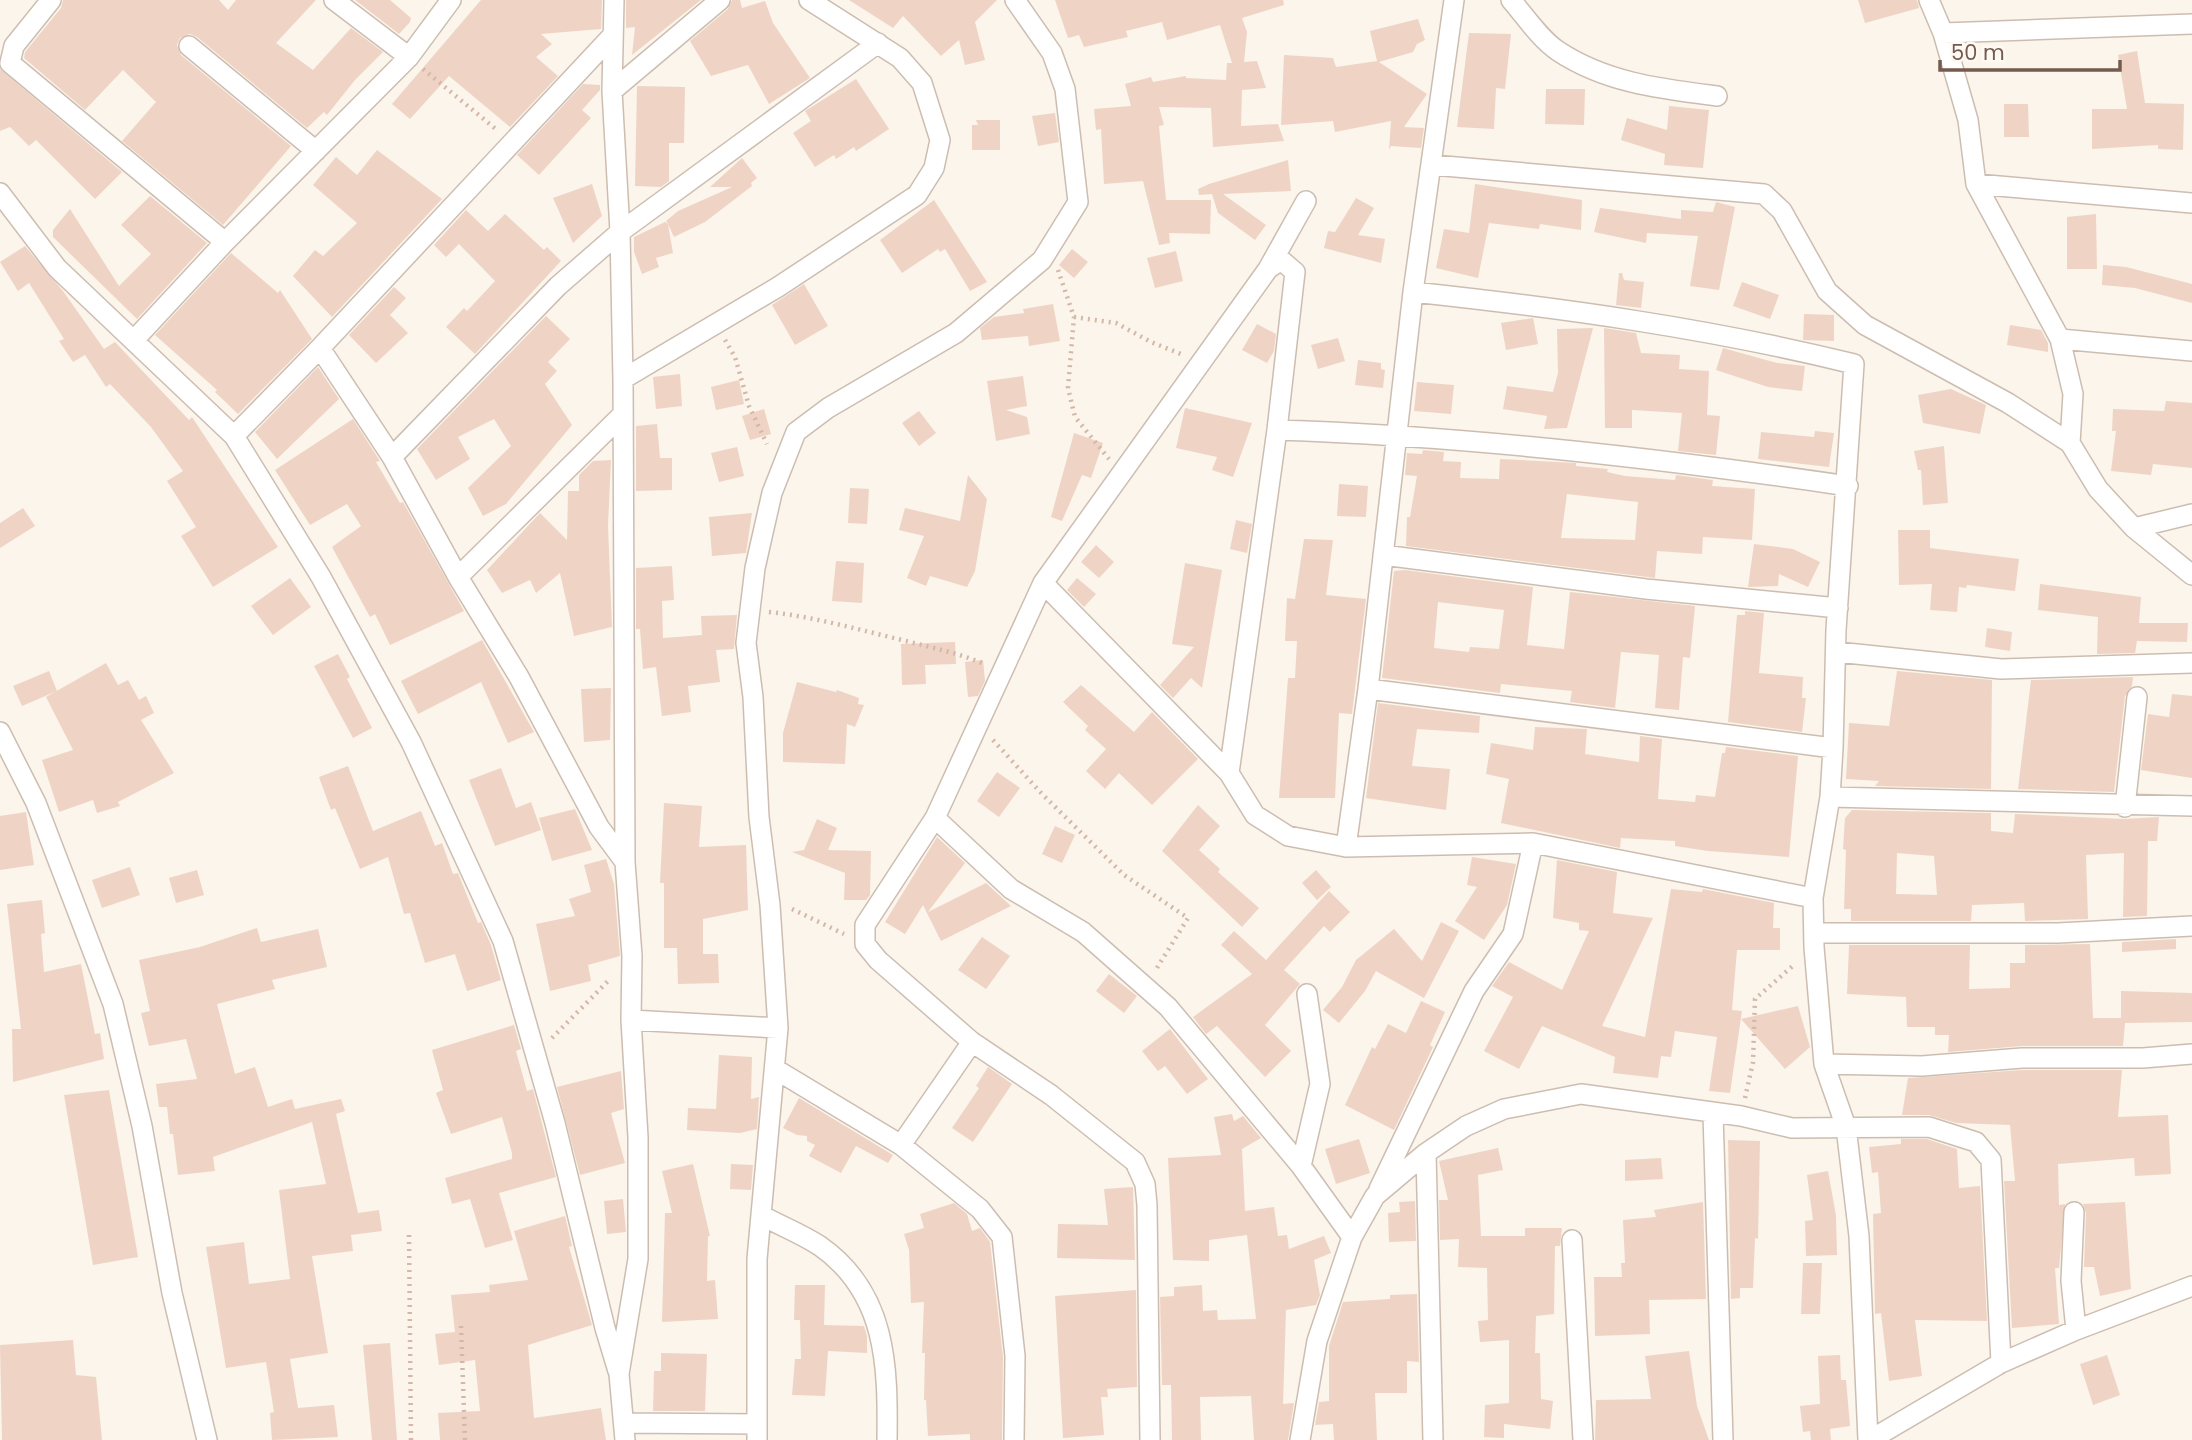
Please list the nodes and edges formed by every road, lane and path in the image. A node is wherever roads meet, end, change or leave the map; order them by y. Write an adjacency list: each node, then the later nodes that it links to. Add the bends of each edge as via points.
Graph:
1 (51, 0): 27 (street, via 13,46 10,63)
2 (334, 0): 16 (street)
3 (451, 0): 16 (street)
4 (614, 0): 13 (street)
5 (720, 0): 17 (street)
6 (809, 0): 14 (street)
7 (1015, 0): 28 (street, via 1052,54 1065,89 1078,202)
8 (1454, 0): 21 (street)
9 (1511, 0): 18 (street, via 1557,50 1606,76)
10 (1929, 0): 12 (street)
11 (2192, 24): 12 (street)
12 (1943, 33): 22 (street, via 1968,120)
13 (612, 36): 17 (street); 19 (street)
14 (878, 43): 26 (street); 32 (street, via 900,58 922,83 940,140 934,168 917,195)
15 (189, 46): 20 (street)
16 (409, 57): 19 (path); 20 (street)
17 (612, 91): 26 (street)
18 (1717, 96)
19 (511, 141): 35 (street)
20 (316, 151): 27 (street)
21 (1433, 165): 30 (street); 43 (street, via 1763,194 1782,211 1827,291 1865,325 2008,402)
22 (1976, 184): 25 (street); 34 (street)
23 (0, 192): 33 (street, via 57,268)
24 (1306, 201): 29 (street)
25 (2192, 203)
26 (620, 232): 38 (street); 44 (street, via 558,286)
27 (225, 242): 33 (street)
28 (1051, 246): 31 (path); 46 (street, via 1042,260 956,333 828,408 796,432)
29 (1268, 269): 37 (street); 40 (street, via 1281,260 1295,272)
30 (1413, 292): 41 (street); 47 (street, via 1638,319 1854,364)
31 (1074, 317): 37 (path, via 1116,323); 45 (path, via 1068,388 1075,417)
32 (716, 324): 38 (street); 46 (path, via 735,356)
33 (135, 339): 42 (street)
34 (2060, 339): 36 (street); 43 (street, via 2073,394)
35 (320, 348): 42 (street); 44 (street)
36 (2192, 351)
37 (1200, 364): 45 (street)
38 (623, 379): 39 (street)
39 (622, 415): 52 (street); 71 (street)
40 (1277, 429): 41 (street); 64 (street)
41 (1396, 434): 47 (street, via 1719,467); 50 (street)
42 (233, 436): 84 (street, via 321,577 411,742 503,941)
43 (2070, 443): 49 (street, via 2098,489)
44 (393, 457): 52 (street)
45 (1122, 473): 53 (street)
46 (777, 480): 55 (street, via 755,568)
47 (1848, 486): 54 (street)
48 (2192, 514): 49 (street)
49 (2134, 528): 51 (street)
50 (1383, 555): 54 (street); 59 (street)
51 (2192, 575)
52 (458, 577): 71 (street, via 519,677 599,827)
53 (1043, 583): 58 (street); 64 (street)
54 (1838, 608): 56 (street)
55 (750, 611): 58 (path, via 808,616 869,630 945,650); 72 (street, via 746,643)
56 (1837, 652): 57 (street, via 2001,669); 63 (street)
57 (2192, 663)
58 (1002, 672): 61 (street)
59 (1368, 689): 63 (street); 70 (street)
60 (2137, 697): 67 (street)
61 (978, 724): 68 (street); 78 (path, via 1124,875 1188,918)
62 (0, 732): 107 (street, via 36,803 113,1004)
63 (1833, 748): 65 (street)
64 (1229, 773): 70 (street, via 1255,816 1288,836)
65 (1830, 797): 67 (street); 73 (street)
66 (2192, 806): 67 (street)
67 (2125, 807)
68 (935, 818): 76 (street, via 864,925); 78 (street, via 1011,889 1083,932)
69 (1533, 843): 70 (street); 73 (street); 91 (street, via 1513,934 1474,990)
70 (1346, 847)
71 (625, 862): 77 (street)
72 (769, 898): 76 (path); 81 (street)
73 (1813, 898): 75 (street)
74 (2192, 926): 75 (street)
75 (1814, 940): 85 (street); 88 (path, via 1755,999 1753,1062)
76 (865, 944): 82 (street)
77 (632, 956): 80 (street); 84 (path)
78 (1145, 986): 93 (street, via 1168,1007)
79 (1307, 994): 93 (street, via 1320,1084)
80 (631, 1020): 81 (street); 104 (street, via 638,1137 638,1259)
81 (778, 1028): 86 (street)
82 (972, 1042): 90 (street); 112 (street, via 1051,1095 1135,1162 1145,1184)
83 (2192, 1054): 85 (street, via 2022,1058 1922,1066)
84 (536, 1055): 104 (street)
85 (1824, 1064): 89 (street)
86 (775, 1069): 90 (street); 96 (street)
87 (1713, 1114): 88 (street); 92 (street, via 1581,1094 1504,1109 1466,1126); 116 (street)
88 (1741, 1116): 89 (street, via 1791,1128)
89 (1846, 1127): 103 (street, via 1928,1127 1976,1142 1991,1160); 117 (street, via 1859,1236)
90 (901, 1145): 111 (street, via 980,1209 1002,1237 1015,1356)
91 (1396, 1151): 92 (street); 94 (street)
92 (1419, 1159): 94 (street); 114 (street)
93 (1301, 1166): 98 (street)
94 (1375, 1196): 98 (street)
95 (2074, 1212): 102 (street, via 2071,1280)
96 (762, 1216): 106 (street, via 757,1259); 110 (street, via 820,1246 868,1298 879,1325 888,1395)
97 (409, 1235): 108 (path)
98 (1352, 1237): 113 (street, via 1317,1341)
99 (1572, 1240): 115 (street)
100 (2192, 1286): 102 (street)
101 (461, 1326): 109 (path)
102 (2076, 1330): 103 (street)
103 (2001, 1363): 117 (street)
104 (619, 1374): 105 (street)
105 (624, 1432): 106 (street)
106 (757, 1432)
107 (207, 1440)
108 (411, 1440)
109 (465, 1440)
110 (887, 1440)
111 (1014, 1440)
112 (1150, 1440)
113 (1300, 1440)
114 (1433, 1440)
115 (1583, 1440)
116 (1723, 1440)
117 (1869, 1440)

